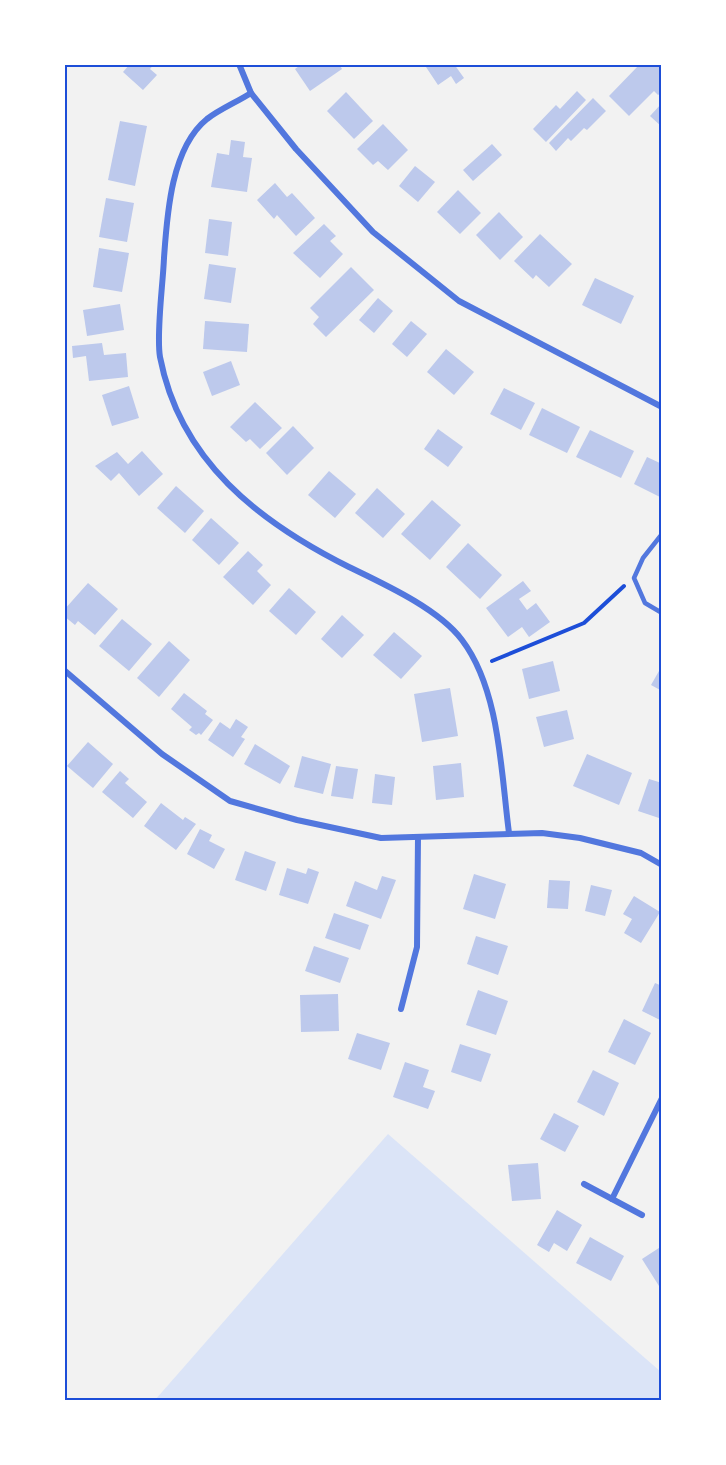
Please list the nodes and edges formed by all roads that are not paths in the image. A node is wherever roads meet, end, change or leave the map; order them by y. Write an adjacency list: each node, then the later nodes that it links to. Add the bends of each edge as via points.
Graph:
1 (238, 64): 2 (street)
2 (251, 93): 3 (street, via 296,149 373,232 459,301); 7 (street, via 206,120 179,155 166,232 160,355 177,416 211,468 254,507 303,544 375,579 440,618 462,639 478,667 492,712)
3 (662, 407)
4 (662, 534): 5 (lane, via 643,558 634,578 645,603)
5 (662, 613)
6 (64, 670): 8 (street, via 162,754 230,801 381,838)
7 (509, 833): 8 (street); 9 (street, via 580,838 631,851)
8 (418, 837): 10 (street, via 417,947)
9 (662, 865)
10 (401, 1009)
11 (662, 1098): 13 (street)
12 (584, 1184): 13 (street)
13 (612, 1199): 14 (street)
14 (642, 1215)

